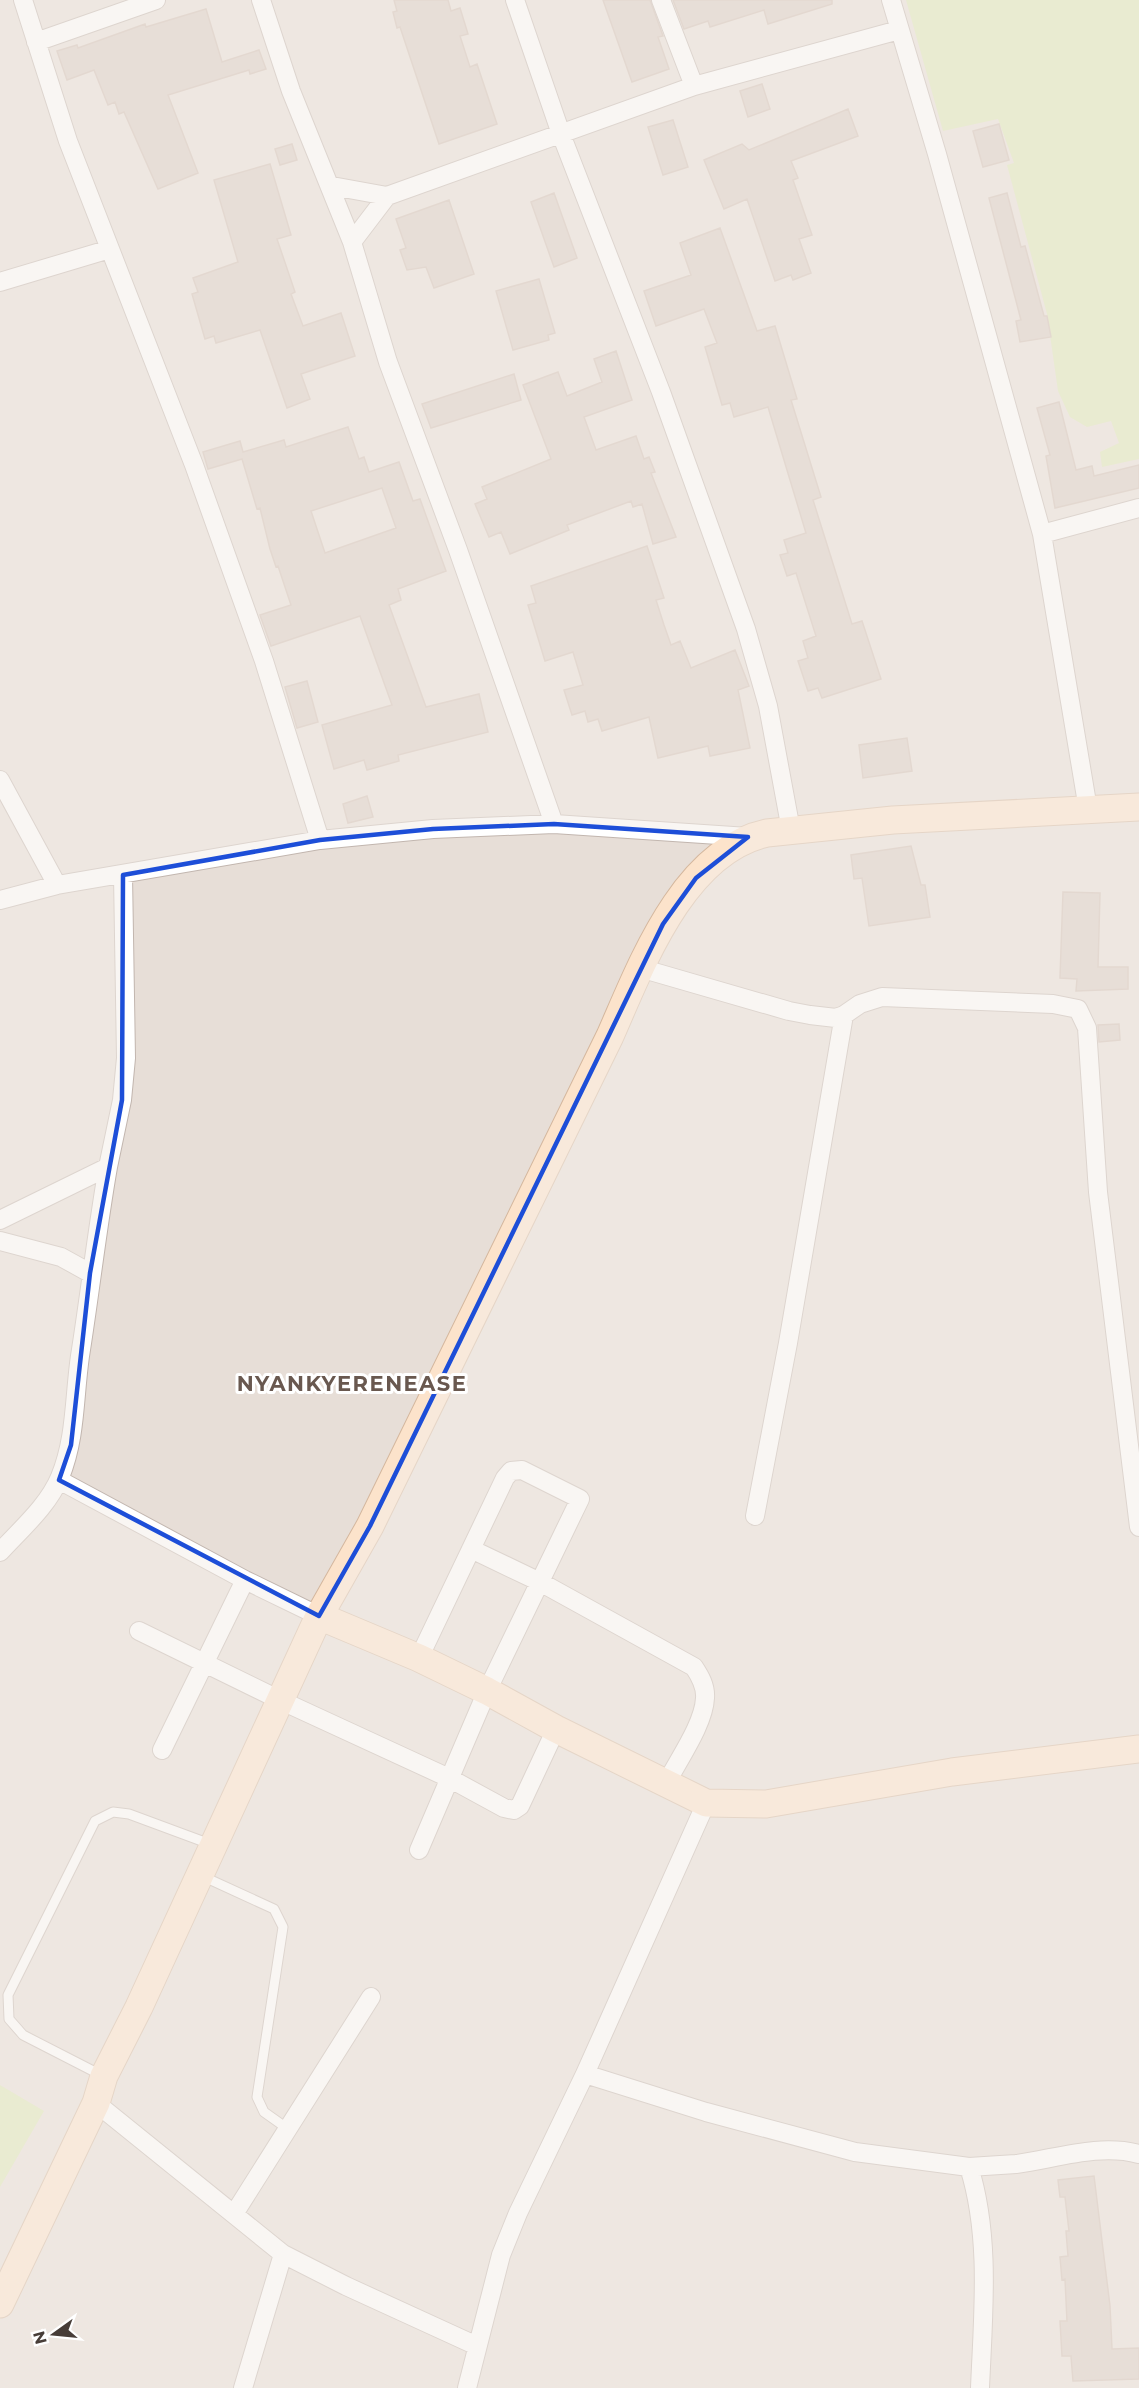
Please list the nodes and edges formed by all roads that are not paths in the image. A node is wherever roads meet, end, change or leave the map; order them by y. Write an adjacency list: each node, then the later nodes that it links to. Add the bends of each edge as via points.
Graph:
1 (23, 0): 8 (street)
2 (156, 0): 8 (street)
3 (261, 0): 11 (street, via 291,91)
4 (515, 0): 10 (street)
5 (661, 0): 9 (street)
6 (891, 0): 7 (street)
7 (899, 30): 9 (street); 17 (street)
8 (36, 42): 14 (street, via 68,141)
9 (694, 86): 10 (street)
10 (561, 134): 12 (street); 22 (street, via 661,392 746,629 768,706)
11 (332, 186): 12 (street); 13 (street)
12 (387, 196): 13 (street)
13 (352, 242): 21 (street, via 388,362)
14 (110, 249): 15 (street); 24 (street, via 194,465 264,661)
15 (0, 282)
16 (1139, 508): 17 (street)
17 (1042, 534): 20 (street)
18 (0, 780): 26 (street)
19 (1139, 807): 20 (street)
20 (1088, 809): 22 (street)
21 (554, 824): 23 (street); 24 (street, via 433,829)
22 (791, 830): 23 (street)
23 (748, 837): 28 (street, via 696,878 663,924)
24 (320, 840): 25 (street)
25 (123, 875): 26 (street); 30 (street, via 126,1058)
26 (57, 885): 27 (street)
27 (0, 900)
28 (640, 968): 29 (street, via 789,1011 836,1018); 41 (street, via 370,1526)
29 (844, 1015): 35 (street); 36 (street, via 860,1004 882,997 1031,1002 1078,1009 1087,1028 1098,1192)
30 (108, 1167): 31 (street); 33 (street)
31 (0, 1220)
32 (0, 1241): 33 (street, via 61,1257)
33 (90, 1273): 34 (street, via 71,1444)
34 (59, 1480): 38 (street, via 41,1508); 39 (street)
35 (755, 1516)
36 (1139, 1527)
37 (471, 1549): 40 (street); 40 (street, via 505,1478 511,1471 522,1470 580,1499); 43 (street)
38 (0, 1552)
39 (245, 1580): 41 (street); 44 (street)
40 (540, 1582): 45 (street); 51 (street, via 694,1667 706,1695 703,1713)
41 (319, 1616): 43 (street); 46 (street)
42 (139, 1631): 44 (street)
43 (419, 1658): 45 (street)
44 (204, 1664): 46 (street); 49 (street)
45 (487, 1691): 47 (street); 50 (street)
46 (282, 1701): 50 (street); 53 (street)
47 (556, 1729): 50 (street, via 520,1806 514,1810); 51 (street)
48 (1139, 1749): 52 (street, via 952,1772 766,1804)
49 (162, 1750)
50 (449, 1778): 54 (street)
51 (666, 1784): 52 (street)
52 (706, 1803): 57 (street)
53 (214, 1846): 55 (street); 58 (lane, via 129,1814 113,1812 95,1821 8,1995 9,2019 23,2036)
54 (419, 1850)
55 (200, 1875): 58 (street); 60 (lane, via 274,1909 283,1927 257,2097 264,2112)
56 (370, 1997): 60 (street)
57 (585, 2074): 62 (street, via 855,2152); 66 (street, via 506,2244)
58 (104, 2076): 59 (street)
59 (96, 2103): 63 (street); 65 (street)
60 (288, 2129): 63 (street)
61 (1139, 2154): 62 (street, via 1126,2151 1052,2155)
62 (969, 2167): 69 (street, via 978,2194 985,2286)
63 (234, 2214): 64 (street)
64 (283, 2254): 66 (street); 67 (street)
65 (0, 2304)
66 (477, 2346): 68 (street)
67 (243, 2388)
68 (467, 2388)
69 (980, 2388)

